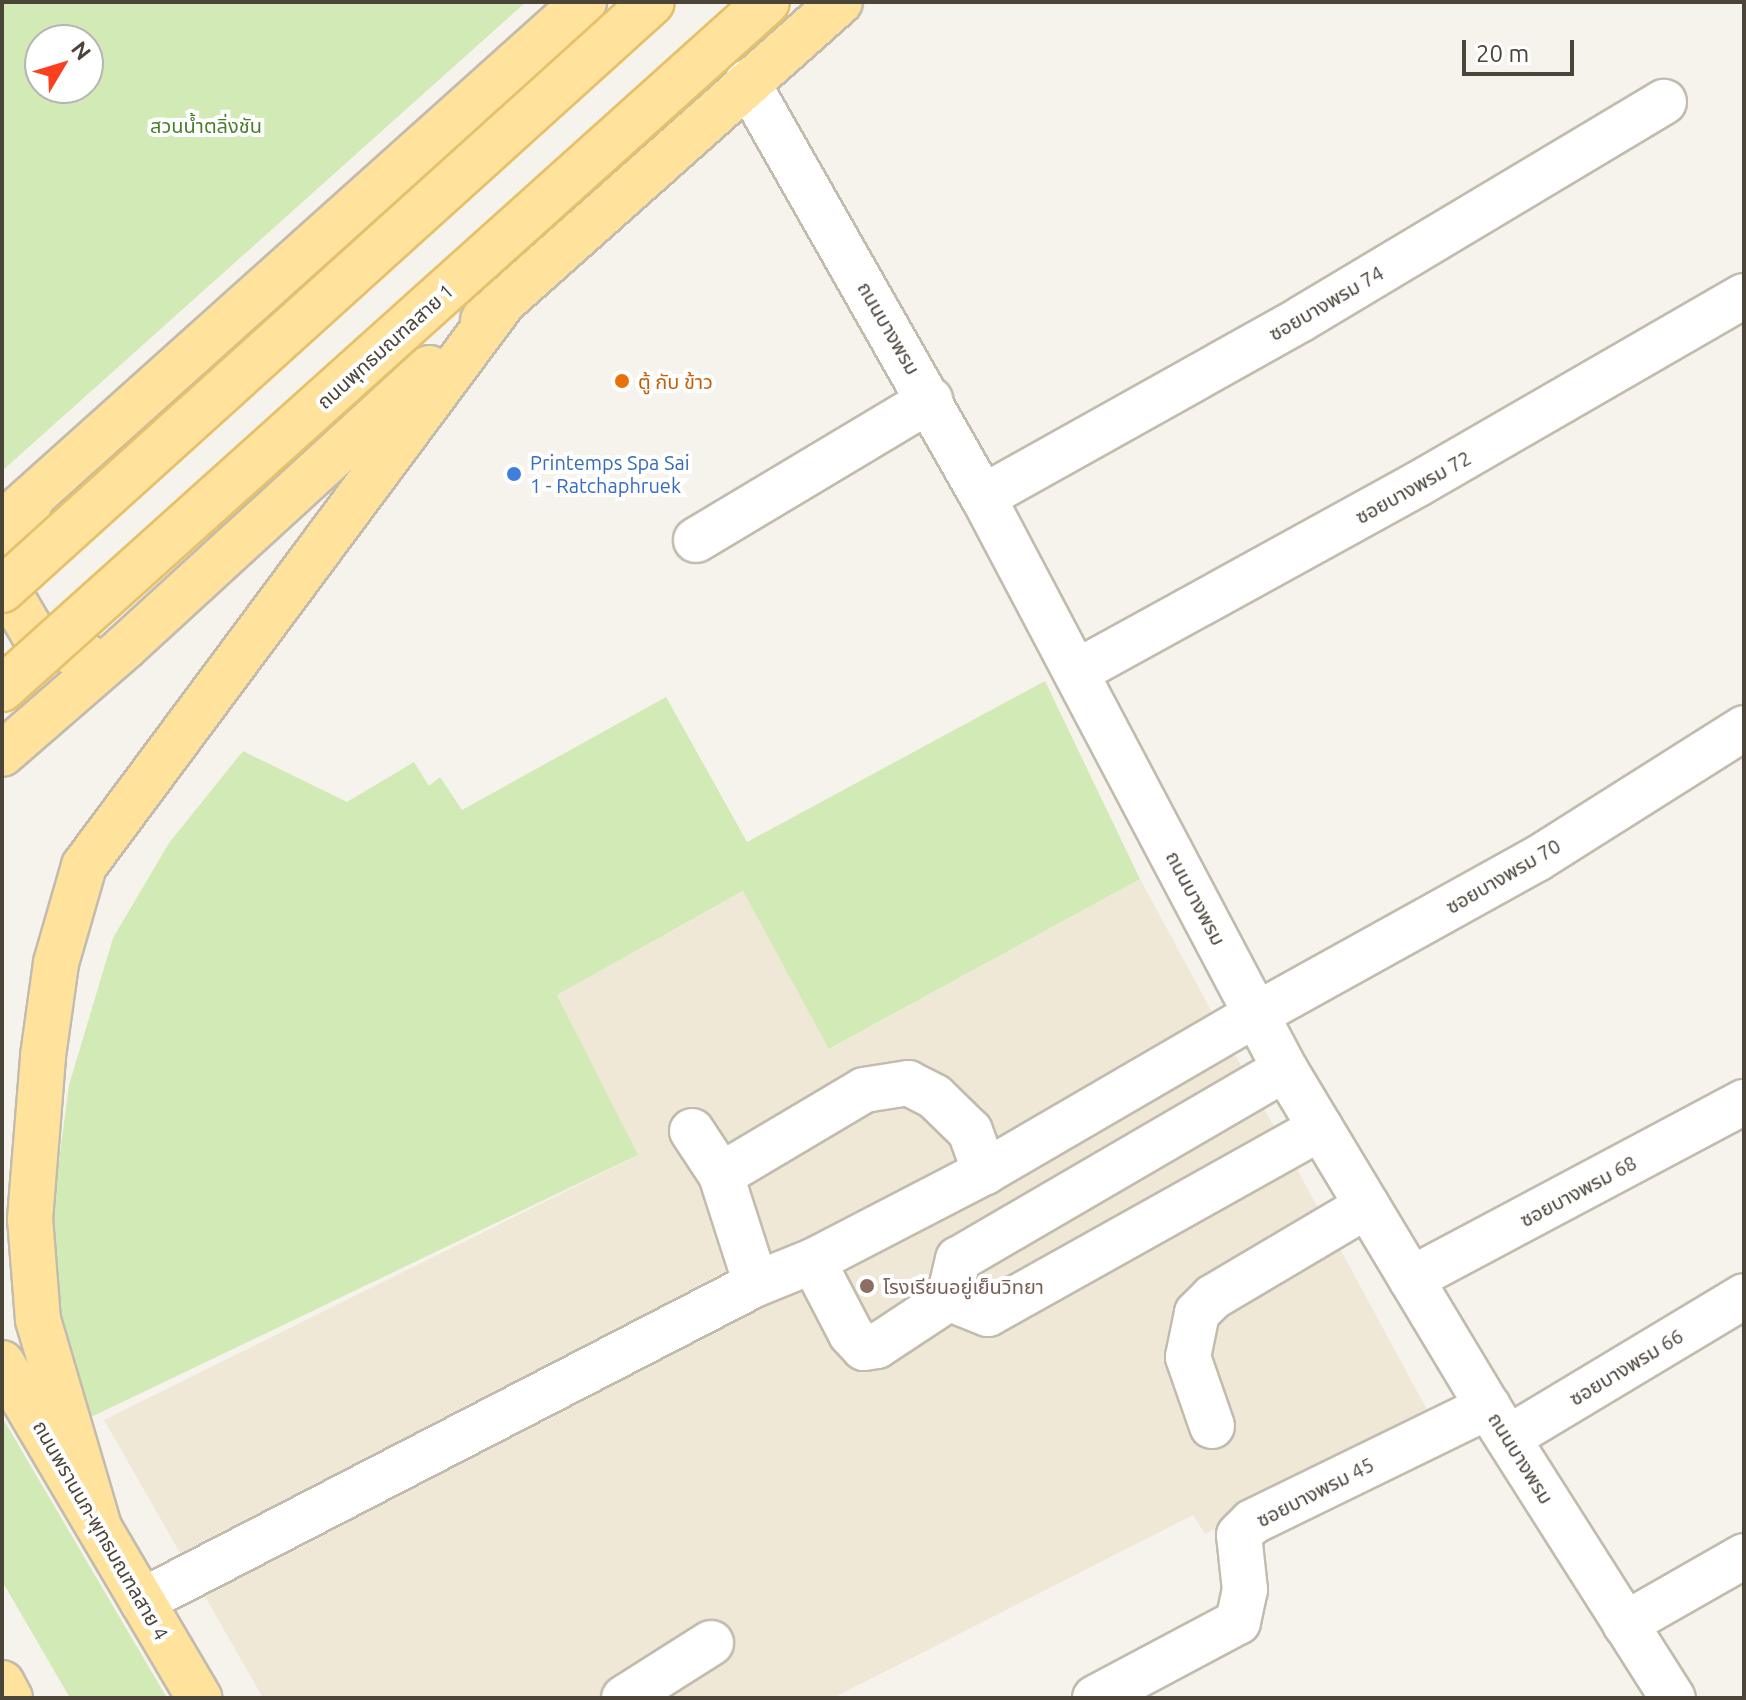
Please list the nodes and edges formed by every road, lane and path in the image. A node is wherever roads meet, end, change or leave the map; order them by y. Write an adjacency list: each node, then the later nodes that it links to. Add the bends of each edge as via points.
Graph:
1 (584, 2): 11 (main road)
2 (652, 2): 13 (main road, bridge)
3 (767, 2): 16 (main road, ถนนพุทธมณฑลสาย 1, bridge)
4 (840, 2): 5 (main road)
5 (747, 82): 8 (main road); 9 (street, ถนนบางพรม)
6 (1664, 102): 10 (street, ซอยบางพรม 74, via 1301,319)
7 (1744, 296): 15 (street, ซอยบางพรม 72)
8 (504, 301): 14 (main road); 36 (main road, via 84,866 56,963 30,1219 38,1320)
9 (930, 400): 10 (street, ถนนบางพรม); 12 (street)
10 (983, 497): 15 (street, ถนนบางพรม)
11 (17, 511): 14 (main road, via 7,589 33,633 87,657)
12 (696, 540)
13 (2, 590)
14 (125, 647): 18 (main road)
15 (1078, 671): 19 (street, ถนนบางพรม)
16 (2, 689)
17 (1744, 728): 19 (street, ซอยบางพรม 70, via 1537,859)
18 (2, 754)
19 (1257, 1014): 20 (street, ถนนบางพรม); 24 (street, ซอยบางพรม 70)
20 (1285, 1069): 22 (street, ถนนบางพรม); 30 (street, via 958,1259 952,1285)
21 (1744, 1102): 28 (street, ซอยบางพรม 68)
22 (1321, 1128): 26 (street, ถนนบางพรม); 30 (street, via 988,1314 963,1304)
23 (692, 1131): 25 (street)
24 (985, 1172): 25 (street, via 970,1131 935,1097 908,1083 864,1090); 27 (street, ซอยบางพรม 70)
25 (721, 1175): 29 (street)
26 (1367, 1206): 28 (street, ถนนบางพรม); 34 (street, via 1223,1291 1197,1313 1188,1357)
27 (813, 1261): 29 (street, ซอยบางพรม 70); 30 (street, via 851,1334 864,1348 877,1346)
28 (1411, 1279): 35 (street, ถนนบางพรม)
29 (756, 1284): 38 (street, ซอยบางพรม 70)
30 (956, 1294)
31 (1744, 1296): 35 (street, ซอยบางพรม 66)
32 (1744, 1323): 35 (street)
33 (2, 1363): 36 (main road, ถนนพรานนก-พุทธมณฑลสาย 4)
34 (1212, 1426)
35 (1505, 1434): 39 (street, ถนนบางพรม); 43 (street, ซอยบางพรม 45, via 1252,1522 1239,1535 1245,1590 1238,1622)
36 (99, 1527): 38 (main road, ถนนพรานนก-พุทธมณฑลสาย 4)
37 (1744, 1556): 39 (street)
38 (142, 1601): 41 (main road, ถนนพรานนก-พุทธมณฑลสาย 4)
39 (1625, 1624): 44 (street, ถนนบางพรม)
40 (711, 1643): 42 (street)
41 (199, 1698)
42 (624, 1698)
43 (1095, 1698)
44 (1673, 1698)

